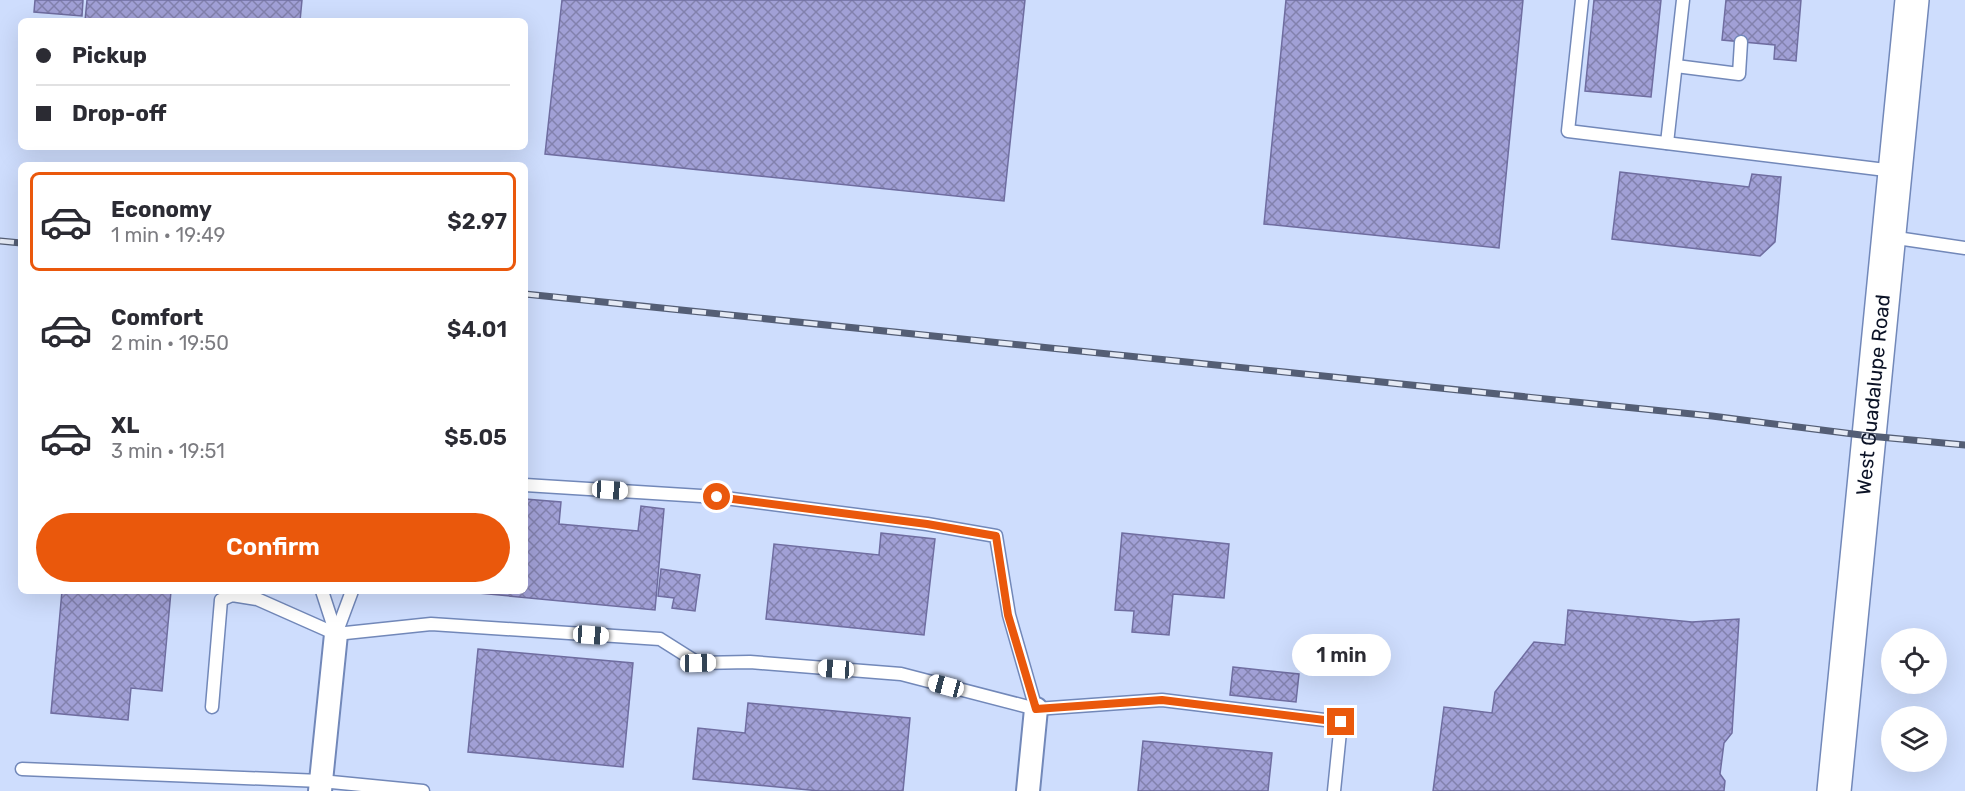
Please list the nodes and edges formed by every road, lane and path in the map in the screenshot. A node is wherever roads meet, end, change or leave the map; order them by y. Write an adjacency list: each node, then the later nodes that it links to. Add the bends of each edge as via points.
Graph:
1 (1582, 0): 6 (lane, via 1568,131)
2 (1683, 0): 5 (lane)
3 (1912, 0): 7 (main road, West Guadalupe Road)
4 (1741, 42): 5 (lane, via 1739,74)
5 (1676, 66): 6 (lane)
6 (1667, 143): 7 (lane)
7 (1895, 171): 8 (main road, West Guadalupe Road)
8 (1888, 237): 9 (lane); 21 (main road, West Guadalupe Road)
9 (1965, 248)
10 (528, 485): 15 (lane, via 717,497 996,536 1008,615)
11 (323, 594): 13 (lane)
12 (351, 594): 13 (lane)
13 (336, 634): 14 (lane, via 257,599 232,595 221,600); 15 (lane, via 431,624 660,639 698,663 750,662 901,674); 17 (street)
14 (212, 707)
15 (1036, 709): 19 (street); 20 (lane, via 1162,700 1341,722)
16 (22, 769): 17 (lane)
17 (320, 786): 18 (lane)
18 (423, 791)
19 (1028, 791)
20 (1334, 791)
21 (1834, 791)

